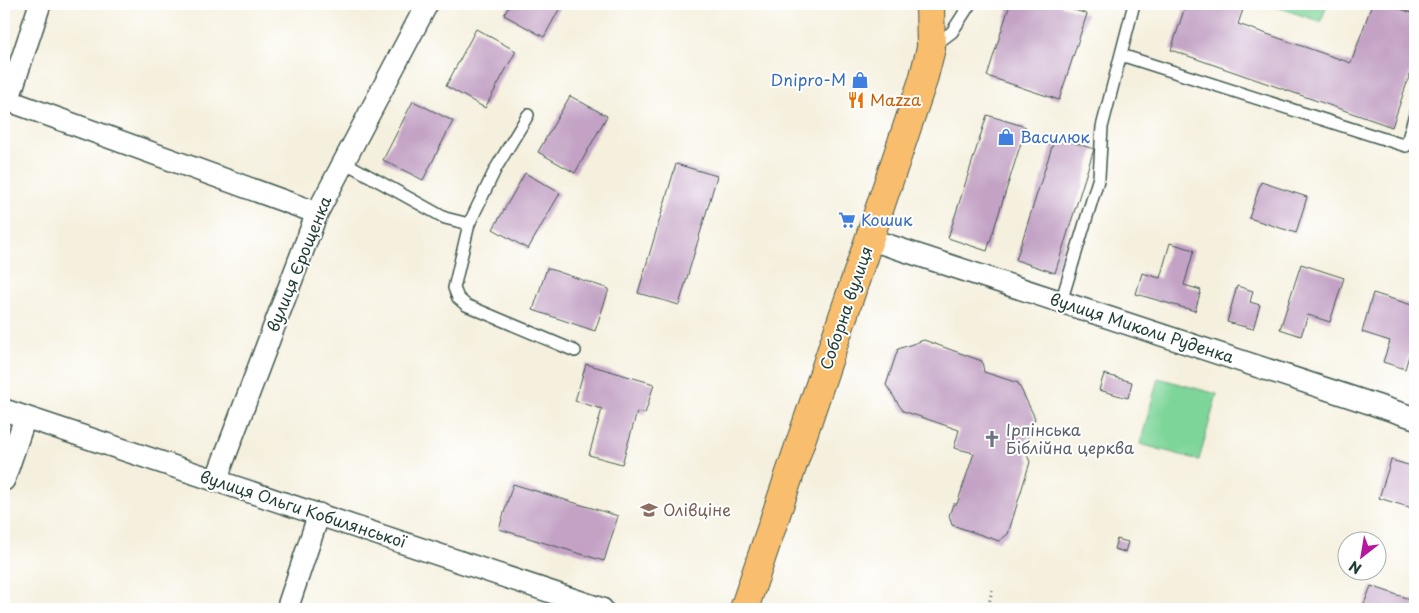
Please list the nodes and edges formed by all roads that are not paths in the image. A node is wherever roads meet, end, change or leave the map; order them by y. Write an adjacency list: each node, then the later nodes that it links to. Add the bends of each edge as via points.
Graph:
1 (40, 4): 8 (street)
2 (427, 4): 11 (street, вулиця Єрощенка)
3 (930, 4): 6 (main road, Соборна вулиця)
4 (970, 4): 6 (lane, via 952,32)
5 (1134, 4): 7 (lane)
6 (931, 48): 14 (main road, Соборна вулиця)
7 (1121, 55): 9 (lane, via 1406,146); 15 (lane, via 1102,127 1099,177)
8 (6, 100): 12 (street)
9 (1415, 114)
10 (528, 115): 13 (lane, via 496,168)
11 (344, 162): 12 (street, вулиця Єрощенка); 13 (lane, via 445,218)
12 (317, 213): 21 (street, вулиця Єрощенка)
13 (469, 224): 16 (lane, via 454,288 458,298 466,305)
14 (869, 240): 15 (street, вулиця Миколи Руденка); 25 (main road, Соборна вулиця)
15 (1061, 302): 19 (street, вулиця Миколи Руденка)
16 (574, 352)
17 (4, 410): 18 (street, вулиця Ольги Кобилянської)
18 (25, 418): 20 (street); 21 (street, вулиця Ольги Кобилянської)
19 (1415, 418)
20 (4, 480)
21 (216, 480): 22 (street, вулиця Ольги Кобилянської)
22 (319, 514): 23 (street); 24 (street, вулиця Ольги Кобилянської)
23 (286, 609)
24 (602, 609)
25 (744, 609)

